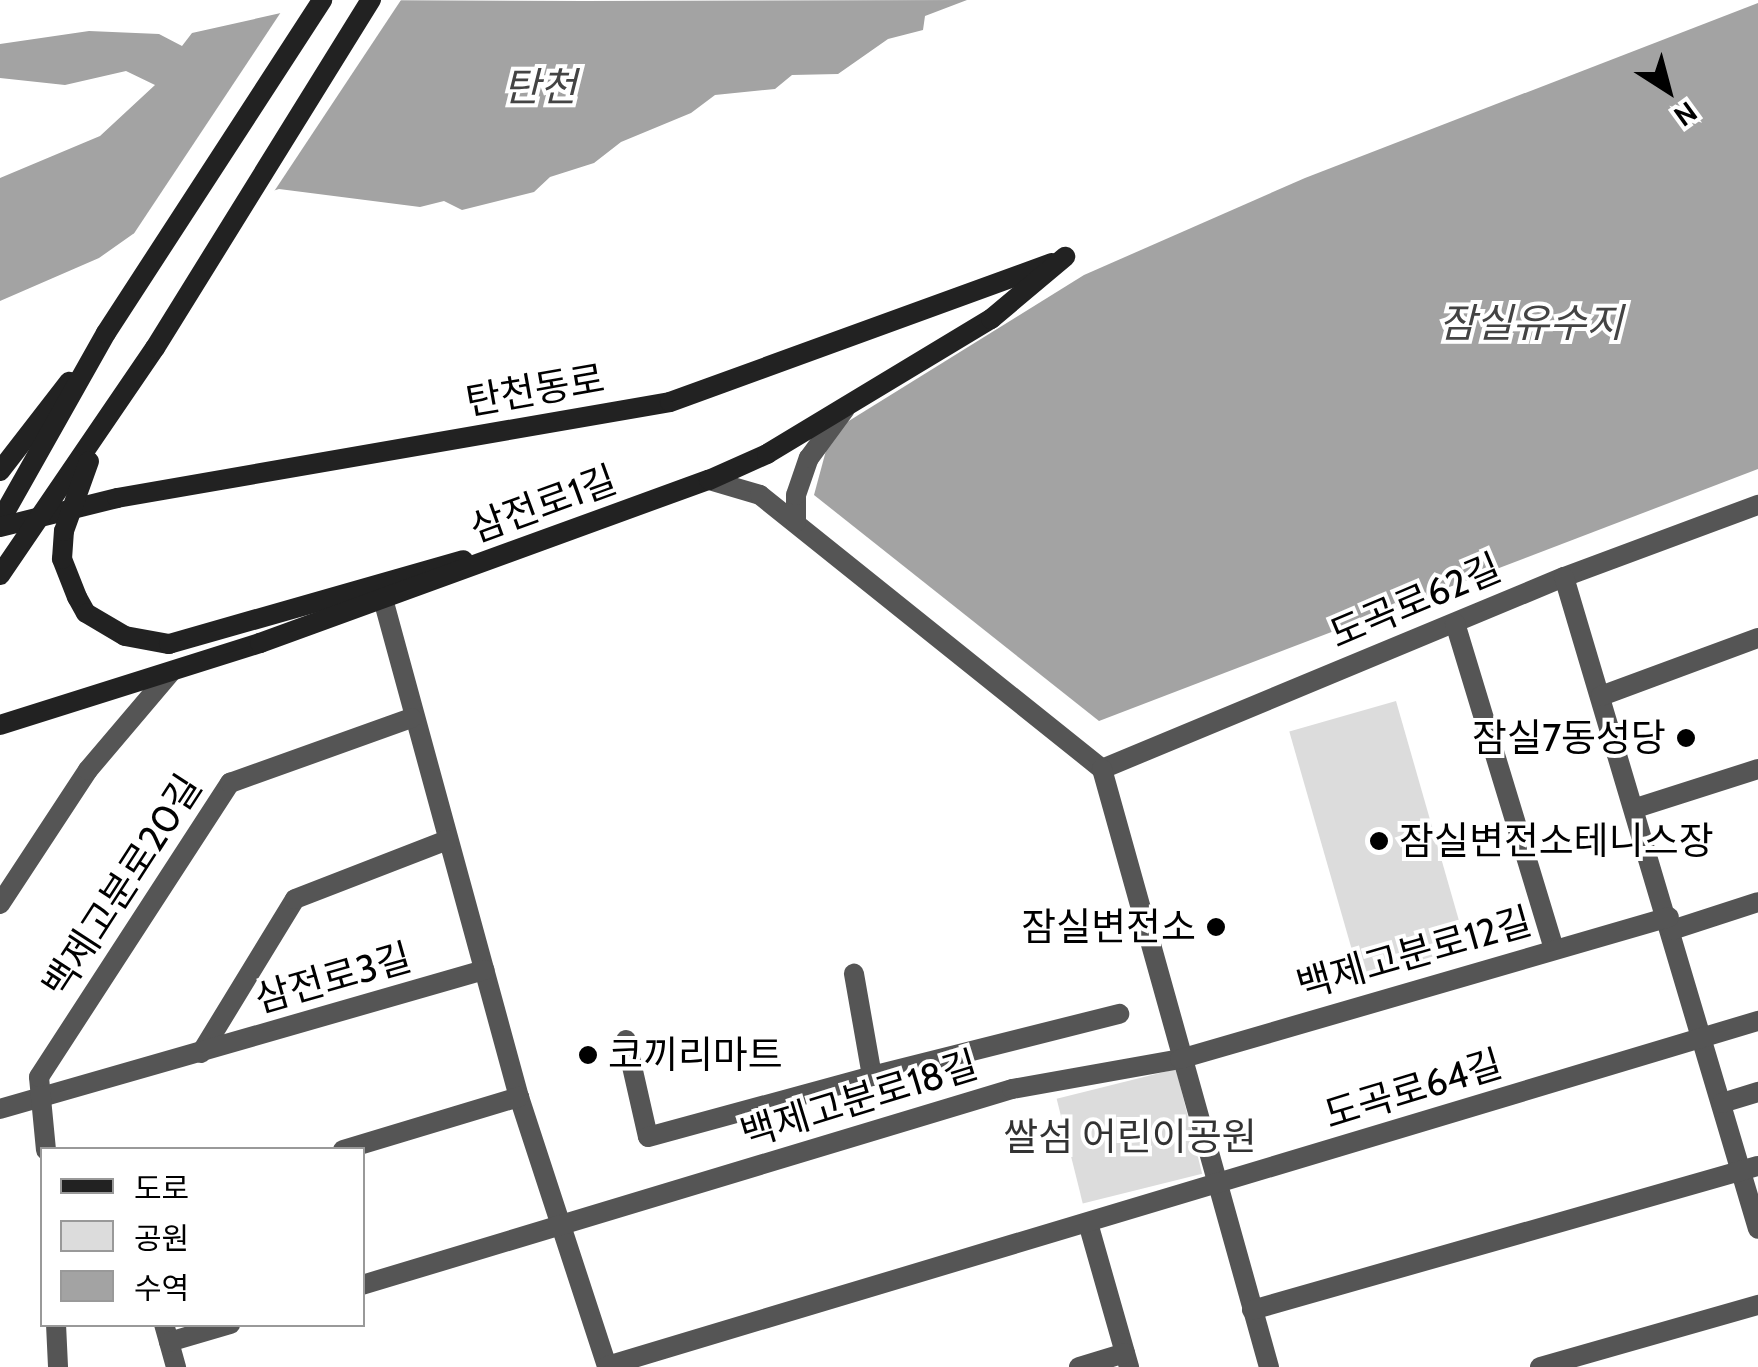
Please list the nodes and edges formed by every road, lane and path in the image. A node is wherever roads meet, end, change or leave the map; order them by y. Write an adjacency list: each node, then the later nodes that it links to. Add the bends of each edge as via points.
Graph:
1 (322, 0): 4 (street)
2 (371, 0): 5 (street, bridge)
3 (1065, 258): 6 (street, 삼전로1길, via 992,320); 11 (street, 탄천동로, via 670,402)
4 (106, 333): 7 (street); 11 (street)
5 (156, 348): 12 (street, bridge, via 82,472 62,559 86,614 125,636 168,644 440,564); 13 (street, bridge)
6 (845, 409): 8 (street, 삼전로1길); 10 (street, via 810,458 796,496)
7 (0, 472)
8 (709, 480): 10 (street, via 760,495); 12 (street, 삼전로1길)
9 (1758, 505): 14 (street, 도곡로62길)
10 (796, 522): 22 (street)
11 (0, 524)
12 (524, 550): 15 (street, 삼전로1길)
13 (0, 575)
14 (1564, 577): 16 (street, 도곡로62길); 19 (street)
15 (383, 599): 18 (street, 삼전로1길); 20 (street)
16 (1455, 622): 22 (street, 도곡로62길); 29 (street)
17 (1758, 638): 19 (street)
18 (171, 672): 21 (street, 삼전로1길); 27 (street, via 88,770)
19 (1601, 696): 24 (street)
20 (412, 718): 25 (street); 41 (street, 백제고분로20길, via 230,783 39,1077)
21 (0, 725)
22 (1102, 768): 37 (street)
23 (1758, 770): 24 (street)
24 (1636, 808): 28 (street)
25 (446, 840): 30 (street); 36 (street, 삼전로3길, via 295,899)
26 (1758, 902): 28 (street, 백제고분로12길)
27 (0, 904)
28 (1671, 924): 29 (street, 백제고분로12길); 34 (street)
29 (1554, 949): 37 (street, 백제고분로12길)
30 (484, 970): 36 (street, 삼전로3길); 40 (street)
31 (854, 974): 38 (street)
32 (1119, 1014): 38 (street)
33 (1758, 1022): 34 (street, 도곡로64길)
34 (1704, 1037): 42 (street); 47 (street, 도곡로64길)
35 (626, 1040): 38 (street, via 648,1137)
36 (201, 1054): 41 (street, 삼전로3길)
37 (1180, 1058): 47 (street); 49 (street, 백제고분로18길, via 1012,1089)
38 (872, 1076)
39 (1758, 1092): 42 (street)
40 (520, 1097): 45 (street); 49 (street)
41 (44, 1101): 43 (street, 삼전로3길); 44 (street, 백제고분로20길)
42 (1722, 1102): 46 (street)
43 (0, 1109)
44 (46, 1147)
45 (353, 1147)
46 (1750, 1168): 50 (street); 53 (street)
47 (1216, 1185): 48 (street, 도곡로64길); 53 (street)
48 (1088, 1223): 57 (street); 58 (street)
49 (563, 1226): 51 (street, 백제고분로18길); 58 (street)
50 (1758, 1229)
51 (365, 1285)
52 (1758, 1305): 63 (street)
53 (1252, 1310): 62 (street)
54 (56, 1327): 59 (street)
55 (209, 1327): 56 (street)
56 (166, 1333): 60 (street)
57 (1127, 1360): 61 (street)
58 (607, 1366)
59 (58, 1367)
60 (176, 1367)
61 (1079, 1367)
62 (1269, 1367)
63 (1540, 1367)

